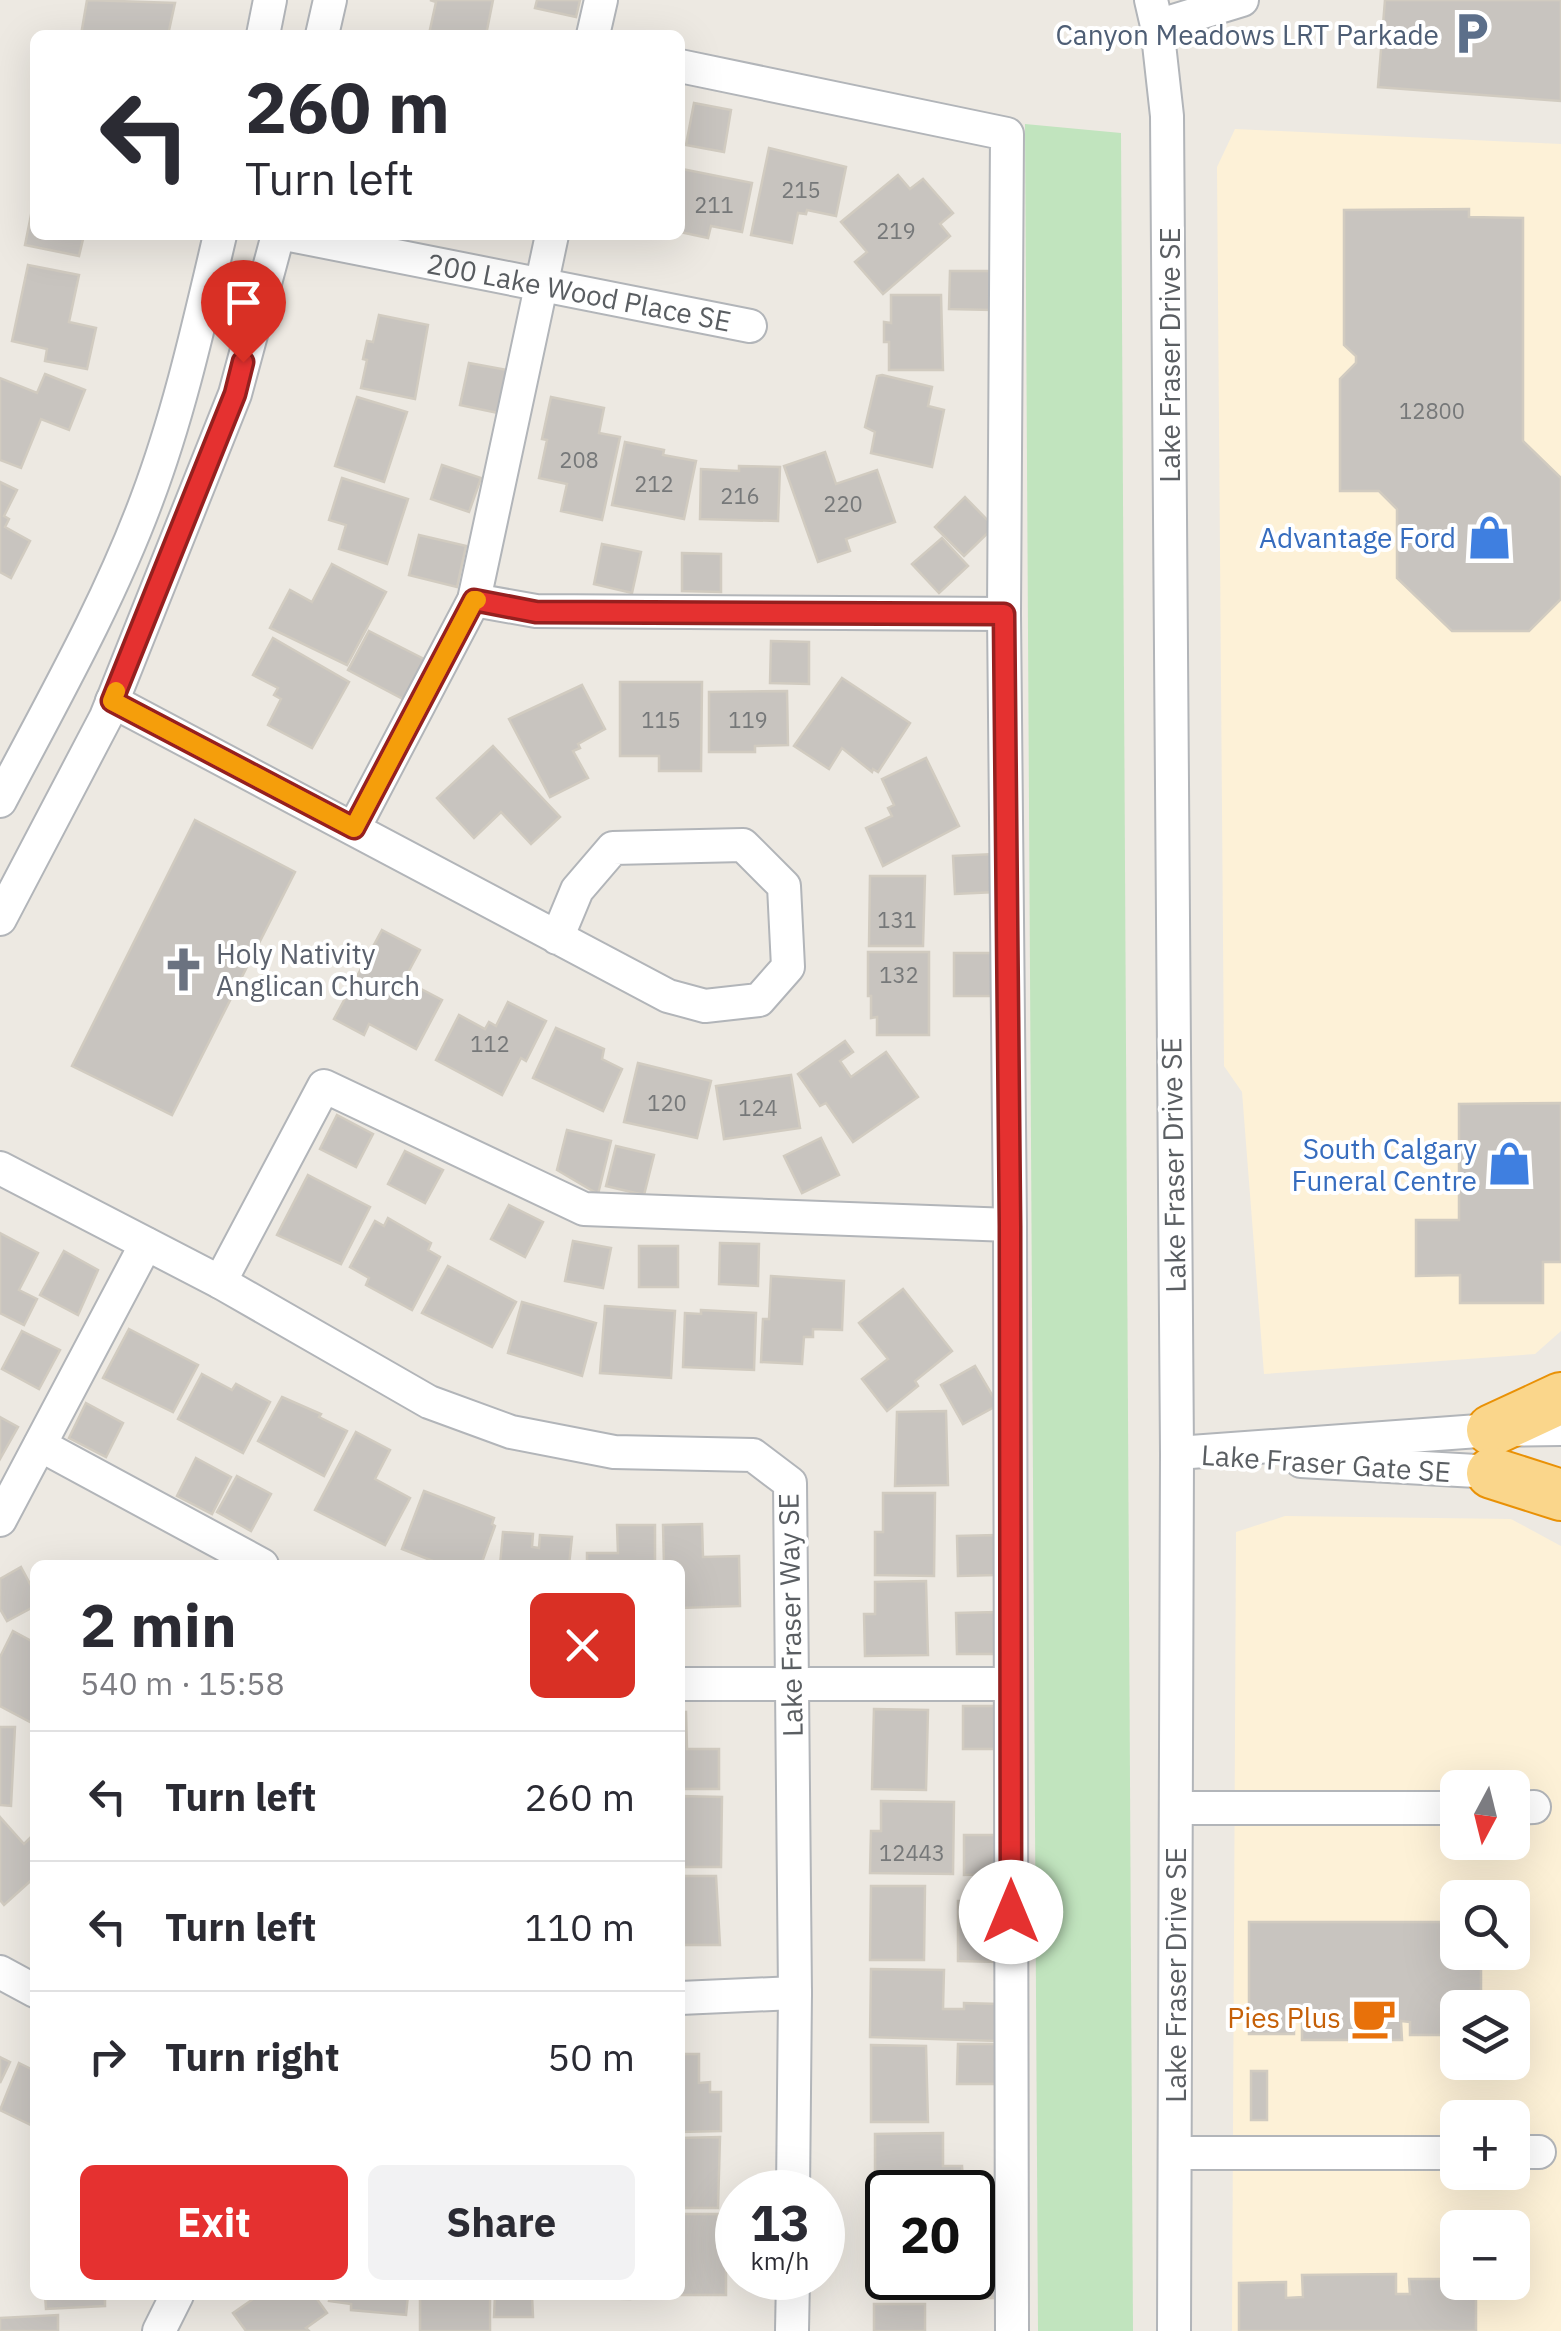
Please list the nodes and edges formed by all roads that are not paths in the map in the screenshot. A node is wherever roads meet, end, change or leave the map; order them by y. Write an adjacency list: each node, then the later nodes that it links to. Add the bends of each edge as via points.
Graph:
1 (270, 0): 6 (street)
2 (330, 0): 7 (street)
3 (601, 0): 8 (street)
4 (1242, 0): 5 (street)
5 (1154, 13): 31 (street, Lake Fraser Drive SE, via 1168,116)
6 (265, 30)
7 (323, 30)
8 (594, 30)
9 (685, 67): 17 (street, via 1007,134)
10 (219, 240): 19 (street, via 193,352 147,499 89,632)
11 (277, 240): 18 (street, via 235,394)
12 (315, 240): 14 (street, 200 Lake Wood Place SE)
13 (551, 240): 14 (street)
14 (541, 285): 15 (street, 200 Lake Wood Place SE); 16 (street)
15 (750, 326)
16 (474, 600): 17 (street, via 536,612); 20 (street)
17 (1004, 614): 24 (street)
18 (112, 701): 20 (street); 21 (street)
19 (0, 800)
20 (354, 828): 22 (street)
21 (0, 919)
22 (556, 938): 22 (street, via 668,996 704,1006 759,1000 788,967 784,886 743,846 612,848 577,890)
23 (0, 1168): 25 (street, Lake Fraser Way SE)
24 (1010, 1226): 26 (street, via 584,1209 324,1086); 38 (street)
25 (146, 1244): 26 (street, Lake Fraser Way SE); 29 (street)
26 (220, 1282): 36 (street, Lake Fraser Way SE, via 429,1402 511,1432 614,1452 753,1455 790,1483)
27 (1561, 1398): 30 (highway)
28 (1561, 1429): 30 (street, Lake Fraser Gate SE)
29 (40, 1445): 34 (street); 35 (street)
30 (1492, 1452): 31 (street, Lake Fraser Gate SE); 32 (street, Lake Fraser Gate SE); 33 (highway)
31 (1177, 1453): 39 (street, Lake Fraser Drive SE)
32 (1561, 1472)
33 (1561, 1495)
34 (0, 1520)
35 (253, 1560)
36 (793, 1682): 37 (street); 38 (street); 43 (street, Lake Fraser Way SE)
37 (685, 1684)
38 (1010, 1684): 52 (street)
39 (1176, 1808): 40 (street); 45 (street, Lake Fraser Drive SE)
40 (1440, 1808)
41 (0, 1972): 42 (street)
42 (30, 1989)
43 (795, 1993): 44 (street); 47 (street, Lake Fraser Way SE)
44 (685, 1998)
45 (1175, 2153): 46 (street); 53 (street, Lake Fraser Drive SE)
46 (1440, 2153)
47 (793, 2170)
48 (174, 2300): 50 (street)
49 (792, 2300): 51 (street)
50 (158, 2331)
51 (792, 2331)
52 (1012, 2331)
53 (1174, 2331)

